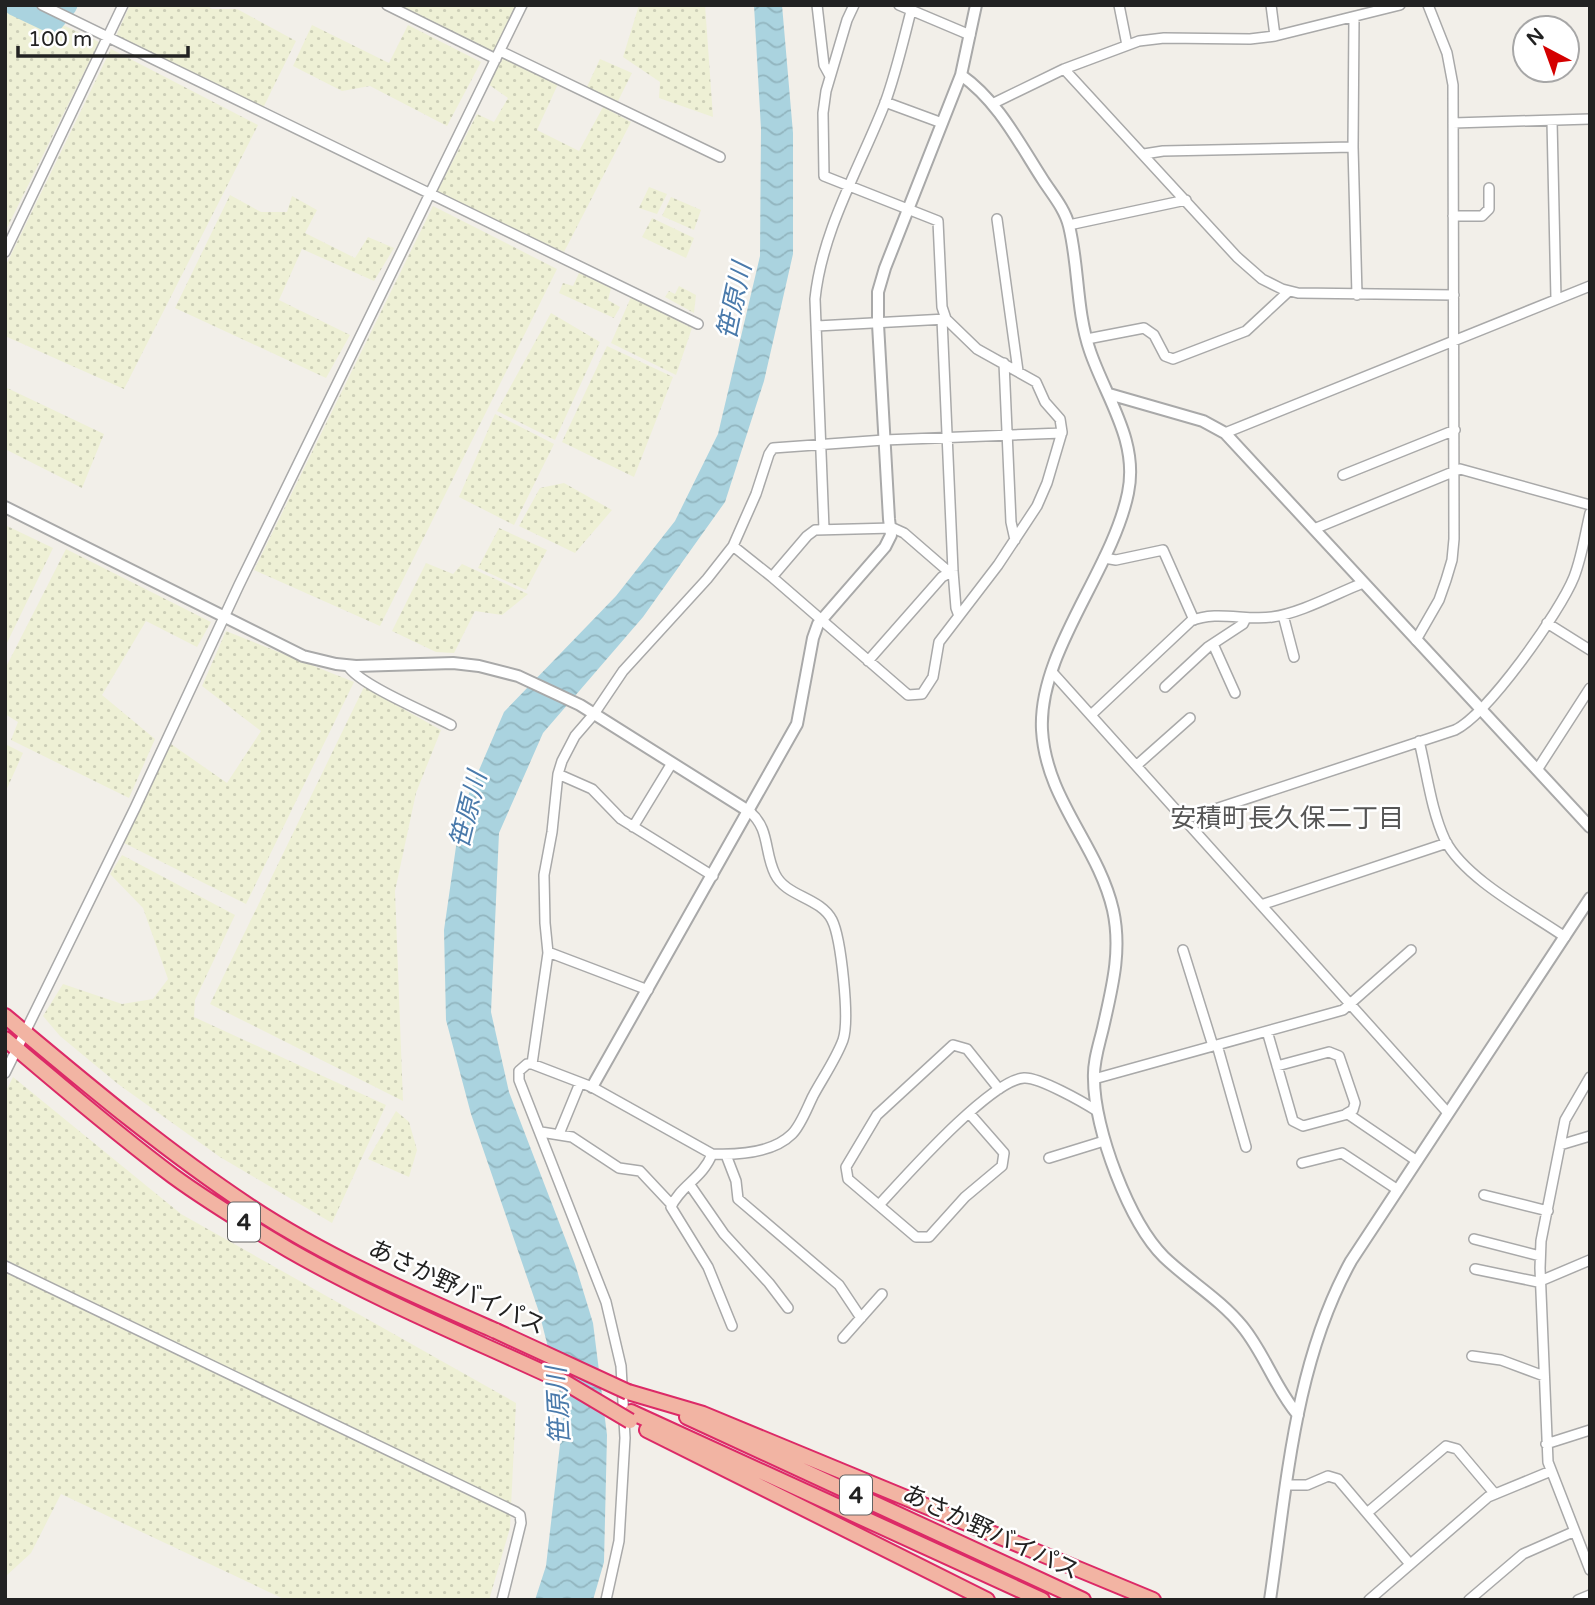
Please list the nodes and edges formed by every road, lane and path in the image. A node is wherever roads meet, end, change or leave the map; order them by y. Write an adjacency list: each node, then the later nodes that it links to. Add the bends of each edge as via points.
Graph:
1 (42, 5): 17 (street)
2 (122, 5): 17 (street)
3 (387, 5): 19 (street)
4 (522, 5): 19 (street)
5 (817, 5): 22 (street, via 824,65)
6 (854, 5): 22 (street)
7 (899, 5): 13 (street)
8 (976, 5): 15 (street)
9 (1119, 5): 18 (street)
10 (1271, 5): 16 (street)
11 (1400, 5): 14 (street)
12 (1428, 5): 28 (street, via 1450,63)
13 (911, 10): 15 (street); 23 (street)
14 (1354, 18): 16 (street); 29 (street)
15 (970, 35): 21 (street)
16 (1275, 36): 18 (street, via 1164,38)
17 (109, 38): 34 (street); 40 (street)
18 (1127, 45): 20 (street)
19 (498, 55): 31 (street); 34 (street)
20 (1064, 69): 24 (street); 30 (street)
21 (961, 75): 24 (street); 27 (street)
22 (830, 76): 32 (street, via 823,113 824,176)
23 (885, 102): 27 (street); 32 (street)
24 (992, 104): 39 (street)
25 (1590, 119): 26 (street)
26 (1552, 121): 28 (street); 45 (street)
27 (943, 123): 36 (street)
28 (1453, 123): 37 (street)
29 (1353, 147): 30 (street); 43 (street)
30 (1144, 154): 35 (street)
31 (720, 157)
32 (850, 186): 36 (street); 49 (street, via 819,269)
33 (1489, 188): 37 (street, via 1489,209 1482,216)
34 (430, 195): 47 (street); 77 (street)
35 (1186, 200): 39 (street); 42 (street, via 1244,265)
36 (909, 209): 46 (street, via 940,223); 48 (street, via 878,292)
37 (1453, 216): 44 (street)
38 (997, 219): 53 (street)
39 (1069, 225): 50 (street)
40 (5, 252)
41 (1590, 286): 45 (street)
42 (1289, 291): 43 (street); 50 (street, via 1246,331 1173,359 1164,356 1154,335 1144,328)
43 (1357, 295): 44 (street)
44 (1454, 295): 51 (street)
45 (1556, 299): 51 (street)
46 (944, 319): 48 (street); 52 (street, via 977,349); 59 (street)
47 (698, 324)
48 (878, 324): 49 (street); 60 (street)
49 (817, 326): 61 (street)
50 (1087, 339): 54 (street)
51 (1455, 341): 55 (street); 57 (street)
52 (1004, 363): 53 (street); 58 (street)
53 (1018, 371): 56 (street, via 1038,384 1045,402 1060,419)
54 (1108, 394): 57 (street, via 1203,421); 72 (street, via 1126,442 1131,475 1124,510)
55 (1455, 430): 62 (street); 63 (street)
56 (1062, 433): 58 (street); 70 (street, via 1047,483)
57 (1225, 433): 69 (street)
58 (1007, 436): 59 (street); 70 (street)
59 (948, 438): 60 (street); 73 (street)
60 (884, 440): 61 (street); 67 (street)
61 (821, 444): 68 (street); 71 (street, via 773,448)
62 (1455, 470): 64 (street, via 1467,469); 69 (street); 83 (street, via 1452,560 1439,600)
63 (1343, 475)
64 (1590, 505)
65 (5, 507): 77 (street)
66 (1590, 513): 82 (street, via 1574,577)
67 (890, 527): 68 (street); 73 (street); 80 (street, via 885,547)
68 (824, 529): 74 (street, via 810,533)
69 (1314, 529): 75 (street)
70 (1016, 540): 78 (street)
71 (733, 546): 74 (street); 94 (street, via 623,671)
72 (1104, 558): 81 (street, via 1116,560 1163,550); 89 (street)
73 (951, 571): 78 (street); 87 (street)
74 (772, 577): 80 (street)
75 (1363, 583): 76 (street); 83 (street)
76 (1283, 615): 79 (street); 86 (street)
77 (224, 616): 88 (street, via 303,656); 119 (street)
78 (959, 616): 87 (street, via 939,642 933,677 922,694 908,695)
79 (1245, 618): 81 (street); 84 (street)
80 (820, 620): 87 (street); 103 (street, via 797,724)
81 (1194, 620): 95 (street)
82 (1547, 623): 85 (street); 93 (street)
83 (1416, 640): 93 (street)
84 (1213, 644): 90 (street); 92 (street)
85 (1590, 650)
86 (1294, 657)
87 (868, 661)
88 (348, 666): 94 (street, via 479,666 533,681); 97 (street, via 388,694)
89 (1052, 672): 95 (street); 127 (street, via 1042,708 1046,762 1055,790 1107,891 1116,929 1115,976)
90 (1165, 687)
91 (1590, 688): 101 (street)
92 (1235, 692)
93 (1481, 711): 98 (street, via 1461,727); 101 (street)
94 (594, 714): 99 (street); 102 (street, via 569,745)
95 (1091, 715): 100 (street)
96 (1191, 718): 100 (street)
97 (451, 725)
98 (1419, 741): 104 (street); 107 (street)
99 (672, 763): 103 (street); 105 (street)
100 (1137, 765): 104 (street)
101 (1537, 770): 106 (street)
102 (558, 774): 105 (street, via 592,789); 114 (street, via 544,875)
103 (750, 812): 108 (street); 142 (street, via 765,834 775,875 783,885 823,908 833,921 847,1000 843,1039 793,1133 768,1148)
104 (1185, 819): 110 (street)
105 (633, 827): 108 (street)
106 (1590, 827)
107 (1447, 843): 110 (street); 111 (street, via 1475,876)
108 (713, 876): 115 (street)
109 (1590, 898): 111 (street)
110 (1261, 905): 116 (street)
111 (1565, 937): 132 (street)
112 (1184, 950): 121 (street)
113 (1410, 950): 116 (street)
114 (548, 952): 115 (street); 123 (street)
115 (648, 990): 129 (street)
116 (1352, 1004): 118 (street); 132 (street)
117 (5, 1016): 119 (highway, あさか野バイパス / 4)
118 (1267, 1031): 121 (street); 124 (street)
119 (26, 1034): 122 (street); 165 (highway, あさか野バイパス / 4, bridge, via 130,1119 251,1207 386,1282)
120 (5, 1039): 122 (highway, あさか野バイパス / 4)
121 (1215, 1046): 127 (street); 140 (street)
122 (17, 1049): 125 (street); 167 (highway, あさか野バイパス / 4, bridge, via 174,1177 240,1220 378,1296)
123 (532, 1064): 128 (street); 135 (street, via 523,1066 519,1080)
124 (1277, 1066): 134 (street, via 1293,1121 1303,1126); 134 (street, via 1329,1052 1339,1056 1355,1103)
125 (5, 1073)
126 (1590, 1077): 139 (street, via 1568,1112)
127 (1094, 1079): 131 (street)
128 (580, 1083): 129 (street); 136 (street)
129 (592, 1087): 141 (street)
130 (999, 1089): 131 (street, via 1028,1078); 133 (street); 150 (street, via 967,1049 953,1045 899,1092 877,1115 846,1167 848,1179)
131 (1097, 1111): 138 (street)
132 (1448, 1112): 144 (street)
133 (969, 1113): 150 (street); 150 (street, via 1004,1153 1001,1168 965,1197 929,1237 916,1237)
134 (1346, 1114): 144 (street)
135 (541, 1132): 136 (street); 179 (street, via 606,1302 621,1366 625,1438 619,1541)
136 (559, 1134): 149 (street, via 576,1139 619,1168 640,1171)
137 (1590, 1136): 139 (street)
138 (1104, 1141): 143 (street); 166 (street, via 1135,1217 1150,1239 1242,1326)
139 (1560, 1145): 151 (street)
140 (1247, 1147)
141 (712, 1154): 142 (street); 146 (street)
142 (726, 1154): 160 (street, via 738,1199 839,1285)
143 (1049, 1158)
144 (1417, 1161): 147 (street)
145 (1302, 1163): 147 (street, via 1342,1153)
146 (690, 1185): 149 (street); 159 (street, via 724,1234)
147 (1398, 1190): 166 (street, via 1334,1293 1309,1362)
148 (1484, 1195): 151 (street)
149 (671, 1204): 161 (street, via 708,1268)
150 (879, 1205)
151 (1548, 1211): 153 (street)
152 (1474, 1239): 153 (street)
153 (1540, 1256): 157 (street)
154 (1589, 1261): 157 (street)
155 (5, 1266): 178 (street, via 516,1512 521,1523)
156 (1475, 1269): 157 (street)
157 (1541, 1282): 164 (street)
158 (882, 1294): 160 (street)
159 (788, 1308)
160 (861, 1318): 162 (street)
161 (732, 1326)
162 (843, 1338)
163 (1472, 1356): 164 (street, via 1502,1360)
164 (1544, 1376): 169 (street)
165 (628, 1392): 182 (highway, あさか野バイパス / 4); 183 (highway, via 703,1413)
166 (1298, 1415): 171 (street)
167 (630, 1416): 180 (highway); 181 (highway, あさか野バイパス / 4)
168 (1590, 1430): 169 (street)
169 (1546, 1444): 170 (street)
170 (1551, 1471): 172 (street); 174 (street)
171 (1286, 1485): 173 (street, via 1307,1485 1331,1476); 184 (street)
172 (1494, 1494): 173 (street, via 1457,1449 1446,1446); 175 (street)
173 (1367, 1513): 175 (street)
174 (1573, 1532): 176 (street); 186 (street, via 1523,1553)
175 (1410, 1564): 185 (street)
176 (1590, 1570)
177 (1590, 1595): 187 (street)
178 (502, 1600)
179 (606, 1600)
180 (987, 1600)
181 (1042, 1600)
182 (1083, 1600)
183 (1153, 1600)
184 (1270, 1600)
185 (1369, 1600)
186 (1469, 1600)
187 (1578, 1600)

